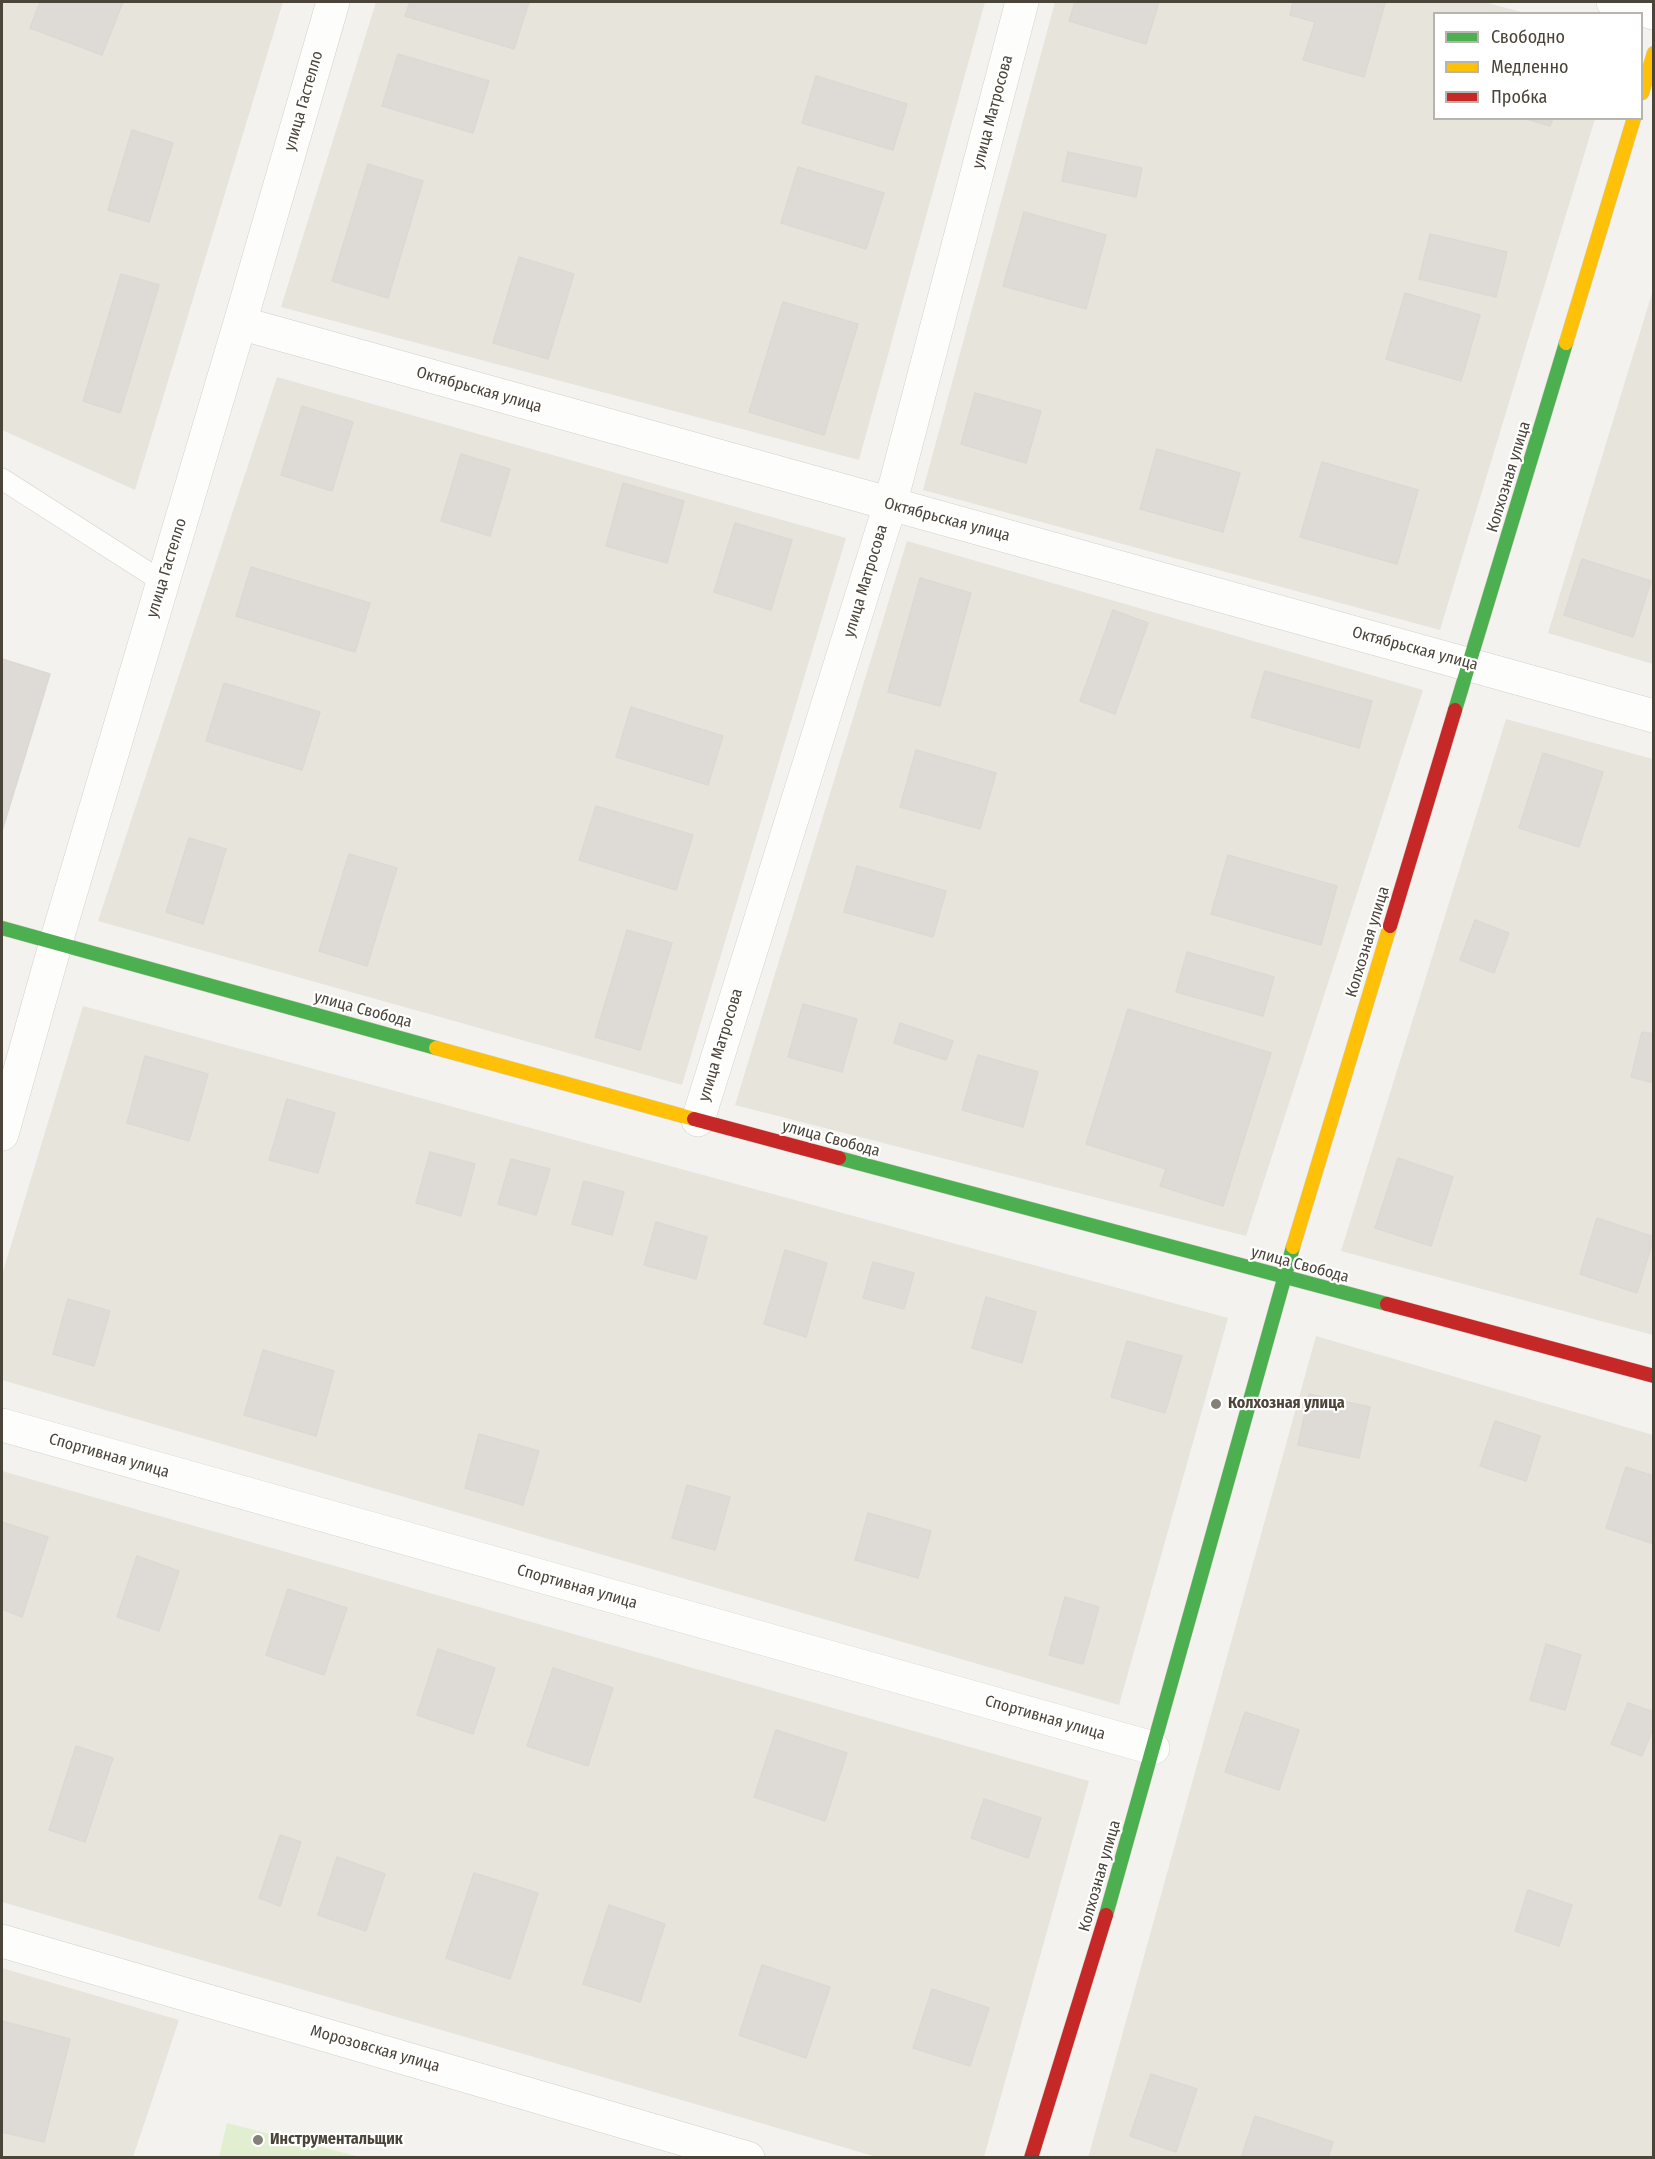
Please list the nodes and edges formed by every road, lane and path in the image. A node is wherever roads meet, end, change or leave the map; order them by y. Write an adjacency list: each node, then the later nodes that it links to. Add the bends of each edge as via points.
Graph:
1 (333, 2): 8 (street, улица Гастелло)
2 (1022, 2): 10 (street, улица Матросова)
3 (1613, 2): 4 (street)
4 (1653, 13)
5 (1653, 53): 6 (main road)
6 (1643, 86)
7 (1633, 120): 12 (main road, Колхозная улица)
8 (240, 323): 10 (street, Октябрьская улица); 11 (street, улица Гастелло)
9 (2, 479): 11 (lane)
10 (890, 505): 12 (street, Октябрьская улица); 16 (street, улица Матросова)
11 (163, 582): 15 (street, улица Гастелло)
12 (1469, 664): 13 (street, Октябрьская улица); 18 (main road, Колхозная улица)
13 (1653, 716)
14 (2, 928): 15 (main road, улица Свобода)
15 (56, 942): 16 (main road, улица Свобода); 17 (street, улица Гастелло)
16 (698, 1120): 18 (main road, улица Свобода)
17 (2, 1134)
18 (1284, 1278): 19 (main road, улица Свобода); 21 (main road, Колхозная улица)
19 (1653, 1376)
20 (2, 1425): 21 (street, Спортивная улица)
21 (1153, 1748): 24 (main road, Колхозная улица)
22 (2, 1941): 23 (street, Морозовская улица)
23 (748, 2157)
24 (1031, 2157)

